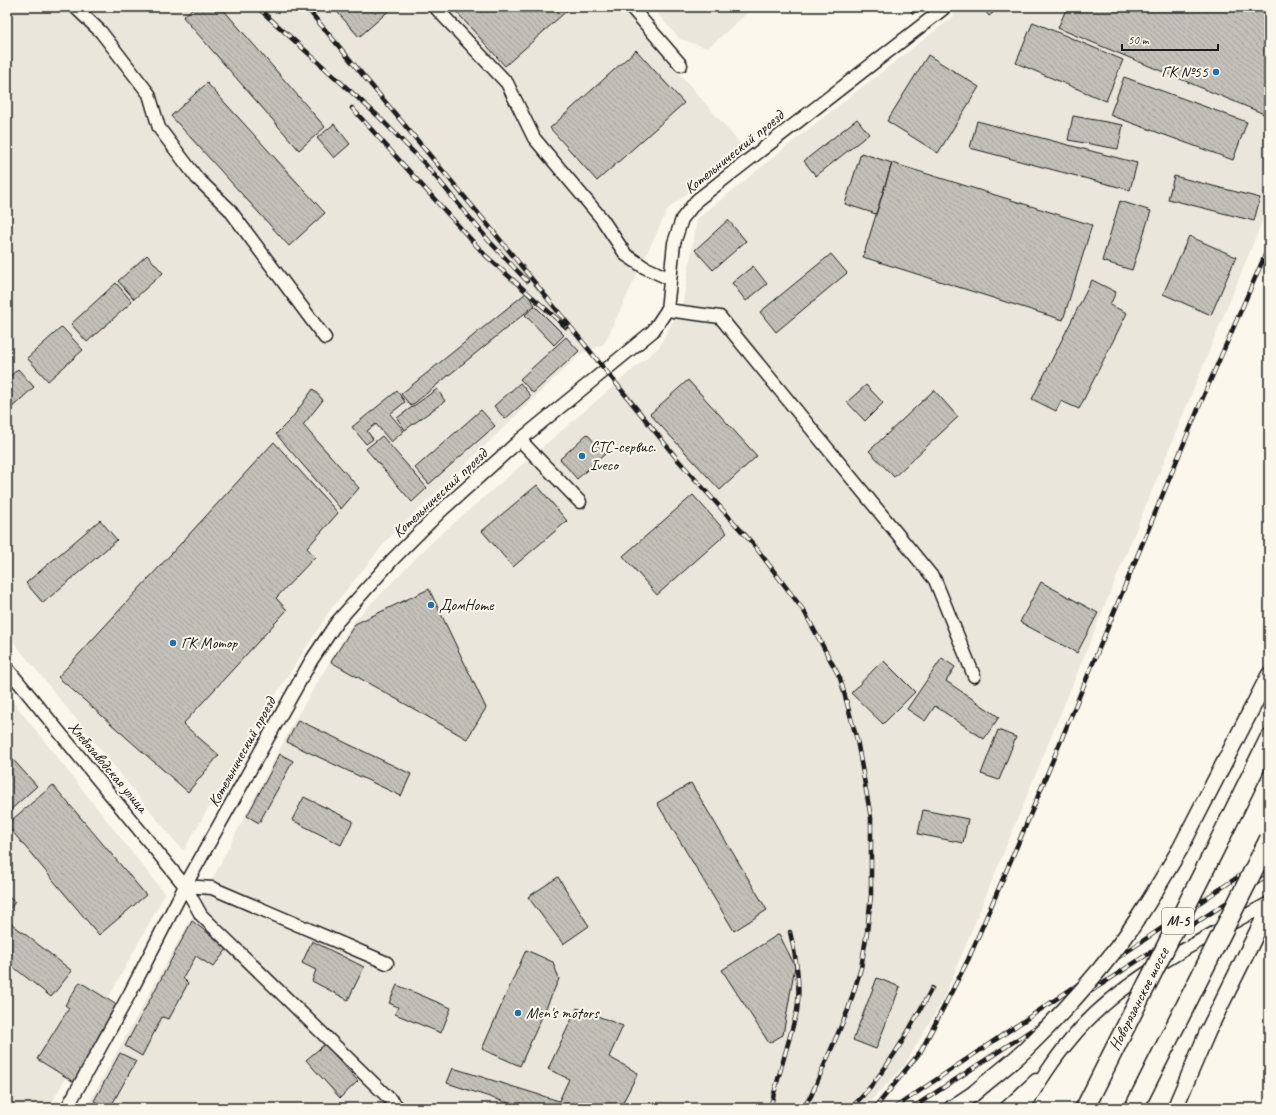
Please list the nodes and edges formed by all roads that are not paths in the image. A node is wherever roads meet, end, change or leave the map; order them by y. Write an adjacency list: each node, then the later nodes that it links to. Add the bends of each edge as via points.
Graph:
1 (75, 7): 8 (street, via 100,32 149,94 159,128 197,178 229,209)
2 (435, 7): 6 (street, via 507,83 534,138 602,219 626,255)
3 (631, 7): 5 (street)
4 (943, 9): 6 (street, Котельнический проезд, via 697,200 682,219 674,243)
5 (681, 66)
6 (670, 279): 7 (street, Котельнический проезд)
7 (667, 310): 9 (street, Котельнический проезд, via 653,331); 13 (street, via 720,317 935,580)
8 (325, 338)
9 (520, 440): 10 (street); 16 (street, Котельнический проезд, via 441,511 393,559 337,622 308,668)
10 (580, 502)
11 (7, 668): 16 (street, Хлебозаводская улица)
12 (1269, 675): 23 (main road, М-5, bridge, via 1180,849 1116,949 1064,1011 1023,1051 973,1094)
13 (974, 676)
14 (1269, 739): 26 (highway, Новорязанское шоссе / М-5, bridge)
15 (1269, 840): 27 (highway, bridge)
16 (185, 886): 19 (street, via 212,888); 21 (street, Котельнический проезд); 22 (street, Хлебозаводская улица, via 201,915)
17 (1269, 903): 20 (street, via 1170,958 1133,983 1098,1010 1072,1037)
18 (1269, 908): 28 (main road, via 1208,1031)
19 (388, 963)
20 (1045, 1073): 24 (street); 25 (street)
21 (67, 1108)
22 (399, 1108)
23 (952, 1108)
24 (1006, 1108)
25 (1024, 1108)
26 (1085, 1108)
27 (1134, 1108)
28 (1175, 1108)

